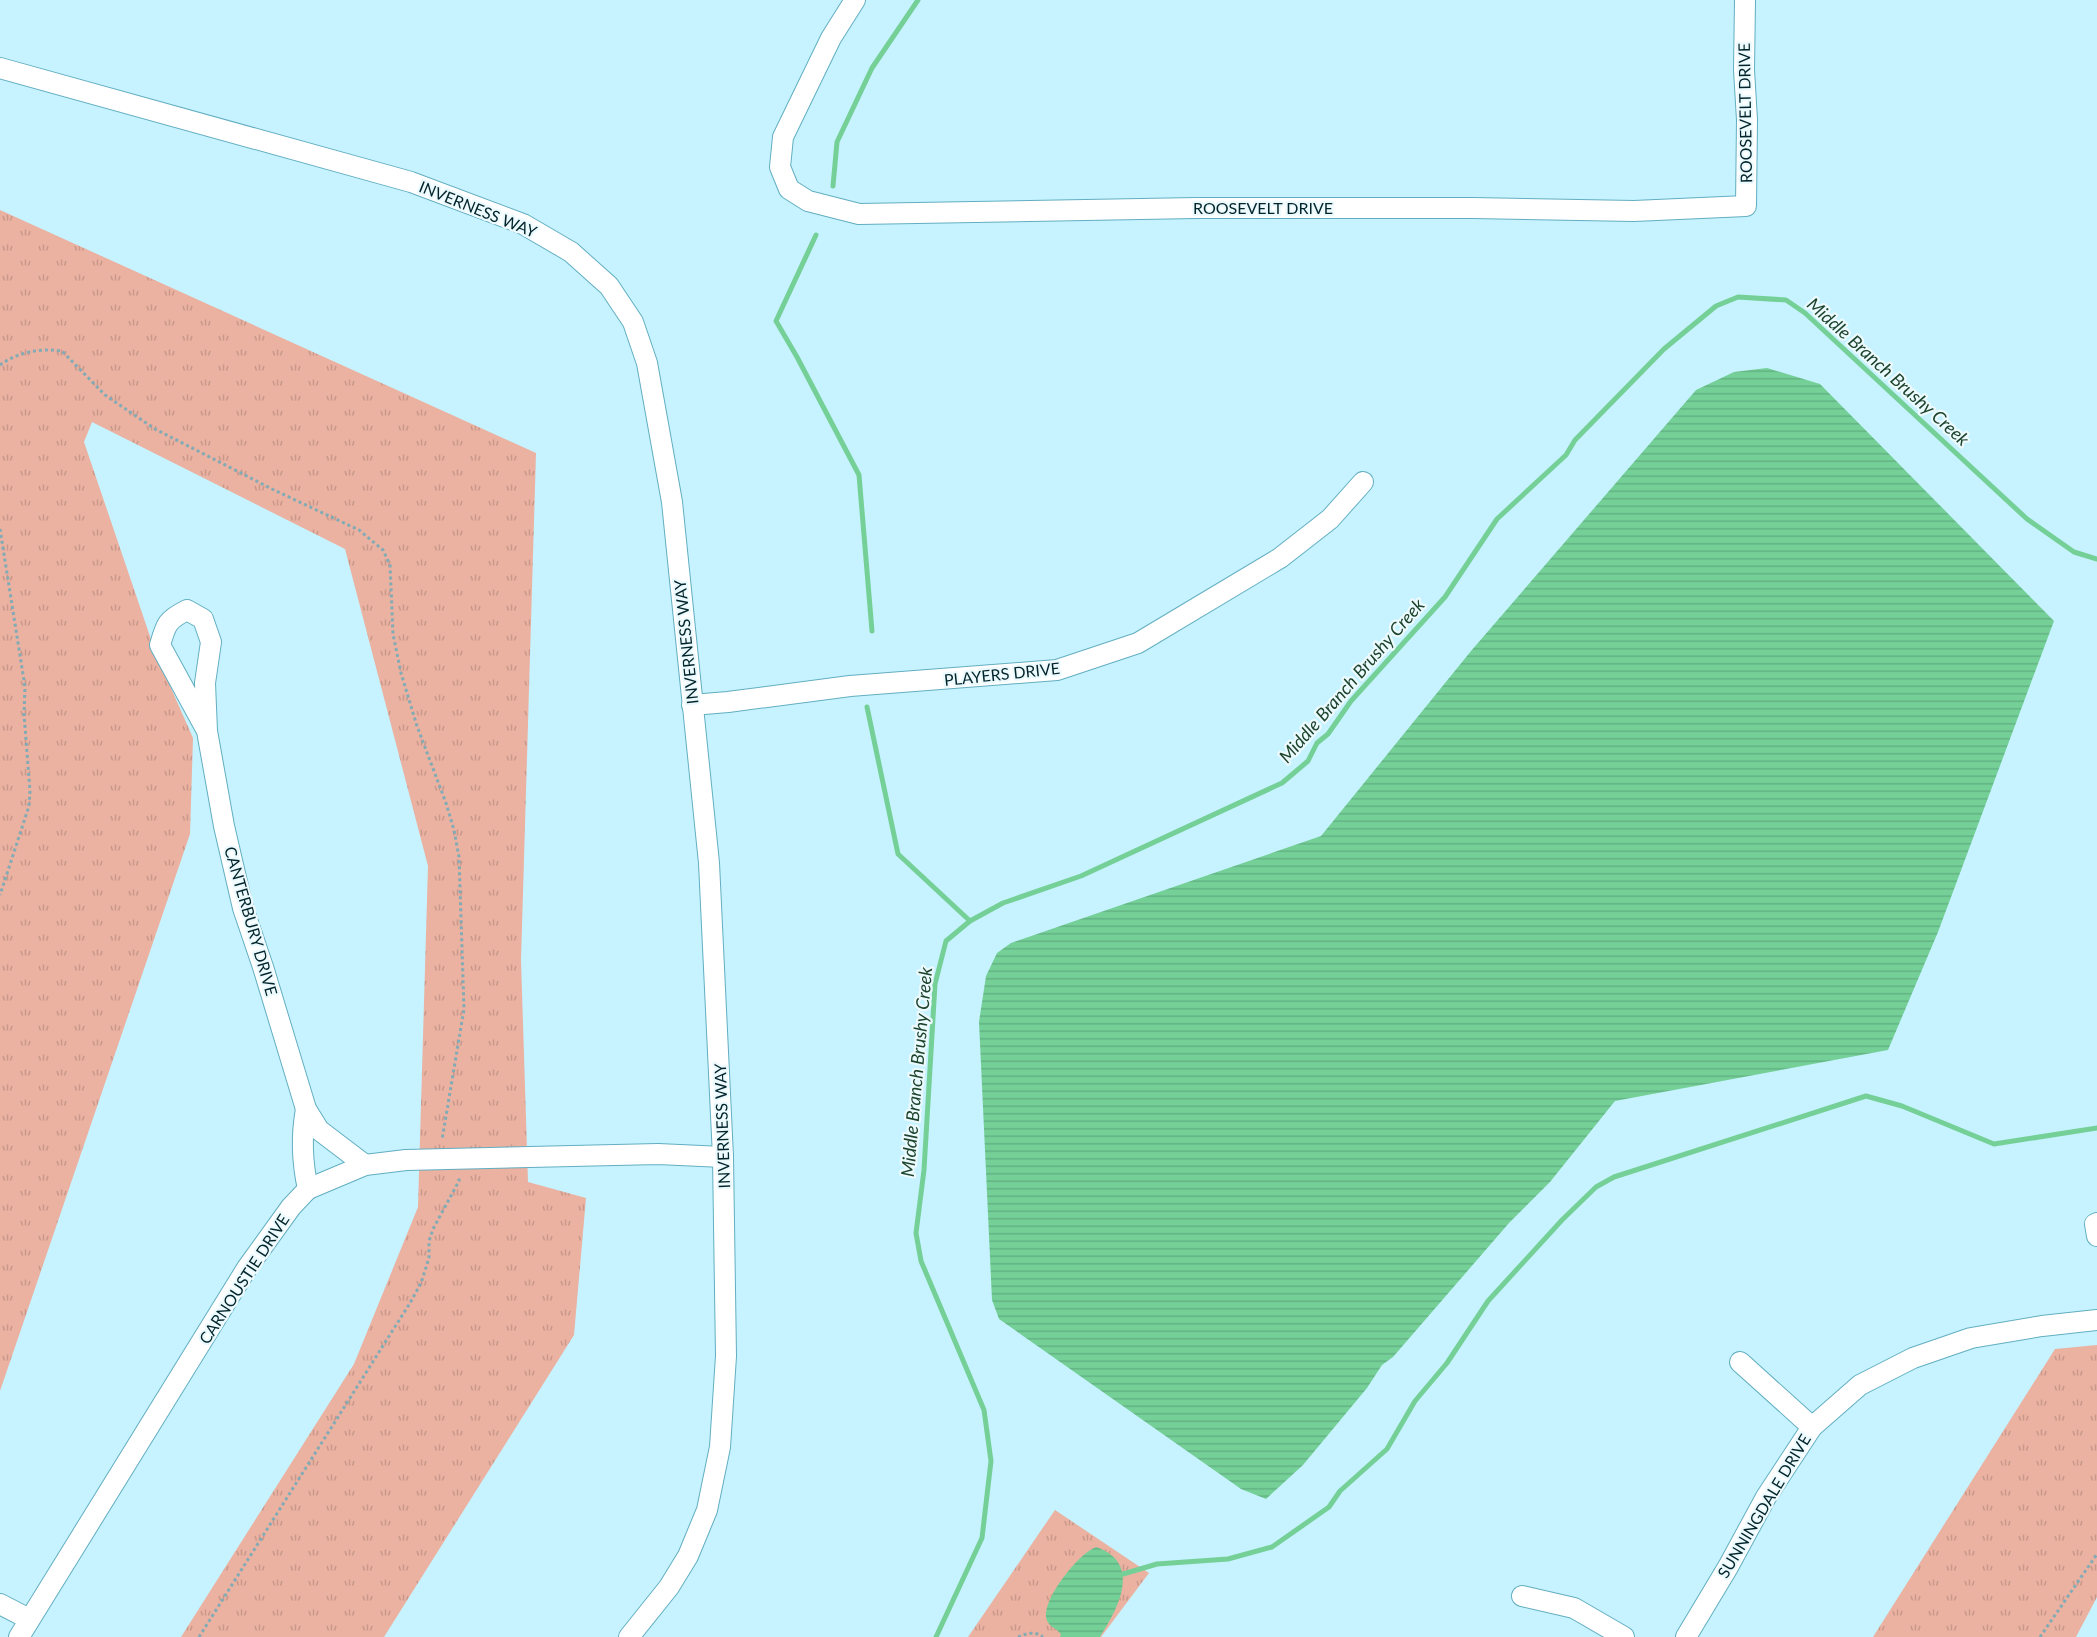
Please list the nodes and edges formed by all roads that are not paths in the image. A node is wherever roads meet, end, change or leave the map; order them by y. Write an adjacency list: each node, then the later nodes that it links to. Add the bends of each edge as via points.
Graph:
1 (855, 0): 2 (street, ROOSEVELT DRIVE, via 831,38 783,137 780,167 789,189 808,201 859,214 1196,208 1634,211 1746,206)
2 (1745, 0)
3 (0, 68): 5 (street, INVERNESS WAY, via 411,182 523,224 571,252 609,286 633,322 647,363 672,502)
4 (1363, 482): 5 (street, PLAYERS DRIVE, via 1330,519 1280,558 1138,644 1057,670 850,686)
5 (692, 705): 8 (street, INVERNESS WAY, via 709,863)
6 (207, 731): 6 (street, CANTERBURY DRIVE, via 205,683 211,642 203,619 187,610 171,619 160,645); 7 (street, CANTERBURY DRIVE, via 243,908)
7 (306, 1109): 9 (street, CANTERBURY DRIVE, via 319,1130); 10 (street, CANTERBURY DRIVE, via 302,1149)
8 (723, 1157): 9 (street, CARNOUSTIE DRIVE, via 451,1157); 20 (street, INVERNESS WAY, via 726,1356 720,1447 707,1510 688,1557)
9 (365, 1165): 10 (street, CARNOUSTIE DRIVE)
10 (308, 1189): 18 (street, CARNOUSTIE DRIVE, via 247,1268)
11 (2097, 1224): 12 (street)
12 (2097, 1236)
13 (2097, 1320): 15 (street, SUNNINGDALE DRIVE, via 1971,1338 1913,1358 1860,1385)
14 (1740, 1362): 15 (street)
15 (1812, 1427): 22 (street, SUNNINGDALE DRIVE, via 1766,1497)
16 (1522, 1596): 21 (street, via 1574,1608)
17 (0, 1604): 18 (street)
18 (29, 1619): 19 (street, CARNOUSTIE DRIVE)
19 (19, 1637)
20 (629, 1637)
21 (1624, 1637)
22 (1686, 1637)

